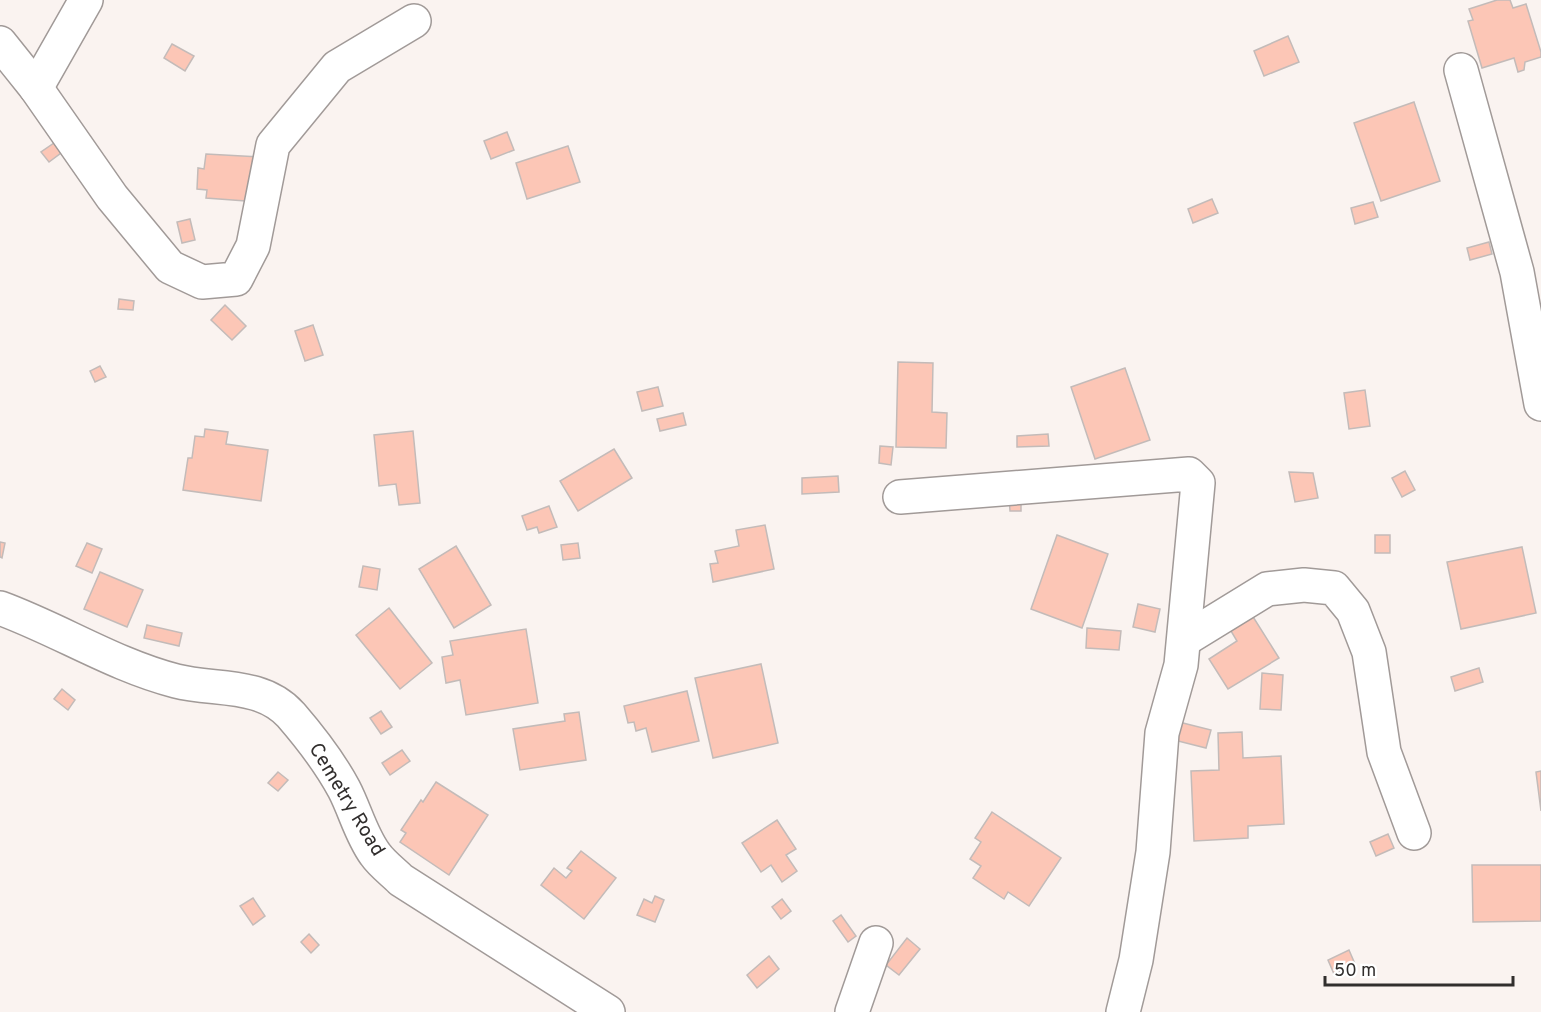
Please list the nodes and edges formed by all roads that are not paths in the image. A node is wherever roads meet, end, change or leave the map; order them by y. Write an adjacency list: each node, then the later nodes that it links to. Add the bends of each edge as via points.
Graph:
1 (86, 0): 5 (street)
2 (414, 21): 5 (street, via 337,67 273,145 253,246 236,279 202,282 170,267 112,197)
3 (0, 43): 5 (street)
4 (1461, 70): 6 (street, via 1517,272)
5 (36, 88)
6 (1541, 404)
7 (900, 498): 9 (street, via 1189,474 1198,483)
8 (0, 608): 12 (street, Cemetry Road, via 134,669 179,682 240,689 265,697 290,713 344,789 375,855 401,880)
9 (1184, 640): 10 (street, via 1267,589 1304,585 1334,588 1353,611 1369,652 1384,752); 14 (street, via 1162,733 1153,852 1136,960)
10 (1414, 833)
11 (876, 943): 13 (street)
12 (608, 1012)
13 (852, 1012)
14 (1123, 1012)

